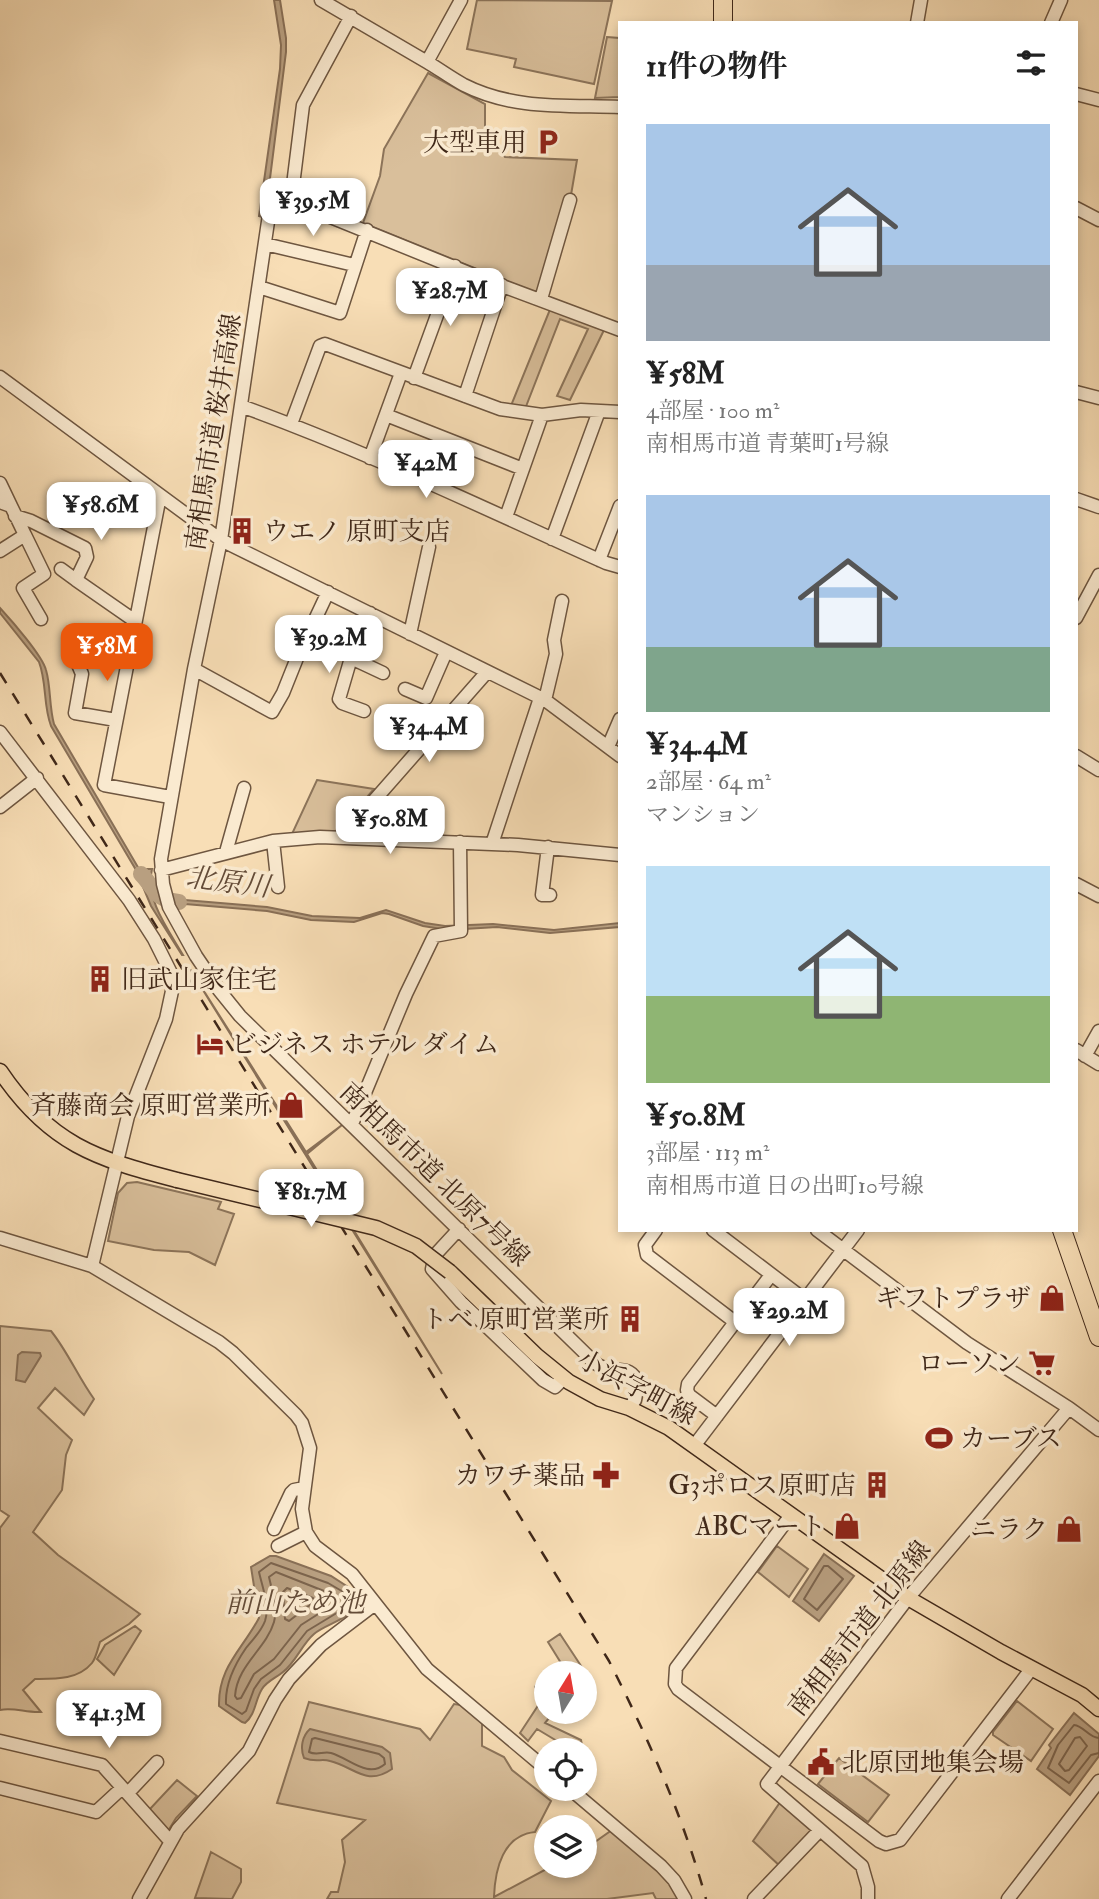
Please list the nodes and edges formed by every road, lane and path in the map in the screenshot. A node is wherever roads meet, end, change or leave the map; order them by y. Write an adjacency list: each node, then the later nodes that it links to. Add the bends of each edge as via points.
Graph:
1 (321, 0): 6 (street)
2 (461, 0): 10 (street)
3 (723, 0): 7 (highway)
4 (920, 0): 8 (street)
5 (1061, 0): 9 (street)
6 (351, 16): 10 (street); 15 (street, via 303,105)
7 (723, 21)
8 (917, 21)
9 (1052, 21)
10 (427, 62): 13 (street, via 496,97 537,105)
11 (1078, 95): 12 (street)
12 (1099, 100)
13 (618, 107)
14 (570, 200): 24 (street)
15 (290, 201): 18 (street); 19 (street, 南相馬市道 桜井高線, via 277,201 270,208)
16 (1078, 209): 17 (street)
17 (1099, 220)
18 (367, 230): 20 (street); 21 (street)
19 (265, 244): 20 (street); 23 (street, 南相馬市道 桜井高線)
20 (354, 265): 23 (street, via 340,313)
21 (455, 266): 22 (street); 26 (street)
22 (502, 285): 24 (street); 30 (street)
23 (259, 287): 31 (street, 南相馬市道 桜井高線)
24 (541, 299): 25 (street)
25 (618, 329)
26 (407, 375): 30 (street); 34 (street); 36 (street, via 320,346)
27 (0, 377): 40 (street)
28 (1078, 392): 29 (street)
29 (1098, 395)
30 (465, 396): 35 (street, via 500,409)
31 (241, 406): 36 (street); 48 (street, 南相馬市道 桜井高線)
32 (598, 411): 33 (street); 35 (street); 47 (street)
33 (618, 412)
34 (386, 415): 37 (street); 38 (street)
35 (542, 415): 38 (street)
36 (291, 424): 37 (street)
37 (370, 458): 45 (street)
38 (523, 469): 45 (street)
39 (0, 483): 43 (street)
40 (160, 496): 48 (street); 61 (street)
41 (1078, 503): 42 (street)
42 (1099, 507)
43 (9, 508): 46 (street); 55 (street, via 85,548 87,557)
44 (618, 511): 51 (street)
45 (506, 517): 47 (street)
46 (25, 535): 50 (street); 60 (street, via 44,574 23,588)
47 (552, 539): 51 (street)
48 (221, 540): 56 (street); 66 (street, 南相馬市道 桜井高線)
49 (429, 547): 62 (street)
50 (0, 551)
51 (600, 560): 52 (street)
52 (618, 566)
53 (61, 569): 55 (street)
54 (1099, 575): 59 (street)
55 (76, 580): 61 (street)
56 (328, 592): 58 (street); 66 (street, via 272,712)
57 (562, 601): 70 (street, via 554,640 556,654)
58 (370, 613): 62 (street); 65 (street)
59 (1078, 614)
60 (41, 619)
61 (135, 621): 72 (street)
62 (410, 634): 63 (street)
63 (446, 652): 67 (street); 69 (street, via 426,698)
64 (74, 654): 72 (street, via 82,674 75,713)
65 (351, 658): 68 (street); 71 (street, via 339,699)
66 (194, 669): 81 (street, 南相馬市道 桜井高線)
67 (487, 672): 70 (street); 83 (street)
68 (383, 673)
69 (405, 689)
70 (542, 699): 75 (street); 86 (street)
71 (364, 711)
72 (116, 720): 81 (street, via 104,785)
73 (618, 724): 75 (street)
74 (0, 732): 79 (street)
75 (608, 747): 76 (street)
76 (618, 754)
77 (1078, 757): 78 (street)
78 (1099, 770)
79 (37, 778): 82 (street); 101 (street, via 129,900 168,965 172,982 166,1019 132,1103)
80 (244, 788): 88 (street)
81 (170, 797): 90 (street, 南相馬市道 桜井高線)
82 (0, 807)
83 (342, 837): 84 (street); 85 (street)
84 (273, 841): 88 (street); 92 (street)
85 (460, 842): 86 (street); 100 (street, via 461,928 434,936)
86 (492, 844): 87 (street)
87 (548, 847): 89 (street); 93 (street, via 542,895)
88 (226, 852): 90 (street)
89 (618, 855)
90 (161, 870): 95 (street, 南相馬市道 桜井高線, via 169,907)
91 (1078, 885): 94 (street)
92 (278, 887)
93 (550, 895)
94 (1099, 896)
95 (196, 956): 100 (street, 南相馬市道 北原7号線, via 240,1016)
96 (1099, 1031): 97 (street)
97 (1081, 1053): 98 (street)
98 (1099, 1063)
99 (0, 1071): 101 (main road, 小浜字町線, via 26,1105 54,1130)
100 (352, 1124): 102 (street, 南相馬市道 北原7号線)
101 (116, 1163): 110 (street); 115 (main road, 小浜字町線, bridge, via 376,1228 416,1246)
102 (459, 1229): 115 (street, via 435,1255 432,1269 543,1380 555,1387); 116 (street, 南相馬市道 北原7号線, via 600,1368 631,1373 638,1384)
103 (655, 1232): 113 (street, via 645,1245 647,1255)
104 (716, 1232): 111 (street)
105 (820, 1232): 109 (street)
106 (856, 1232): 109 (street)
107 (1063, 1232): 114 (highway)
108 (0, 1238): 110 (street)
109 (842, 1250): 112 (street); 117 (street, via 967,1343)
110 (92, 1266): 121 (street, via 219,1342 296,1415 310,1448)
111 (771, 1275): 112 (street); 113 (street)
112 (804, 1300): 118 (street)
113 (735, 1322): 118 (street, via 688,1384 689,1395)
114 (1099, 1336)
115 (564, 1378): 116 (main road, 小浜字町線, via 600,1399)
116 (629, 1408): 120 (main road, 小浜字町線)
117 (1069, 1408): 119 (street); 126 (street, 南相馬市道 北原線)
118 (717, 1416): 120 (street)
119 (1099, 1430)
120 (694, 1446): 122 (main road, 小浜字町線)
121 (304, 1488): 123 (street, via 291,1493); 124 (street)
122 (791, 1515): 126 (main road, 小浜字町線); 133 (street, via 677,1668 675,1677 678,1689)
123 (274, 1529)
124 (306, 1532): 125 (street); 127 (street, via 323,1554 352,1574)
125 (278, 1546)
126 (908, 1598): 128 (main road, 小浜字町線); 133 (street, 南相馬市道 北原線)
127 (374, 1604): 131 (street, via 426,1669); 139 (street, via 298,1668 275,1700 249,1751)
128 (1032, 1668): 129 (main road, 小浜字町線); 133 (street, via 904,1835 893,1843 879,1841)
129 (1099, 1709)
130 (0, 1741): 136 (street, via 103,1765)
131 (534, 1759)
132 (157, 1762): 136 (street)
133 (779, 1766): 138 (street, via 767,1784)
134 (1099, 1781): 144 (street)
135 (0, 1788): 136 (street, via 96,1812)
136 (125, 1791): 139 (street)
137 (584, 1801): 141 (street, via 660,1866)
138 (820, 1830): 142 (street); 143 (street, via 862,1866)
139 (170, 1841): 140 (street)
140 (139, 1899)
141 (685, 1899)
142 (754, 1899)
143 (868, 1899)
144 (1009, 1899)

